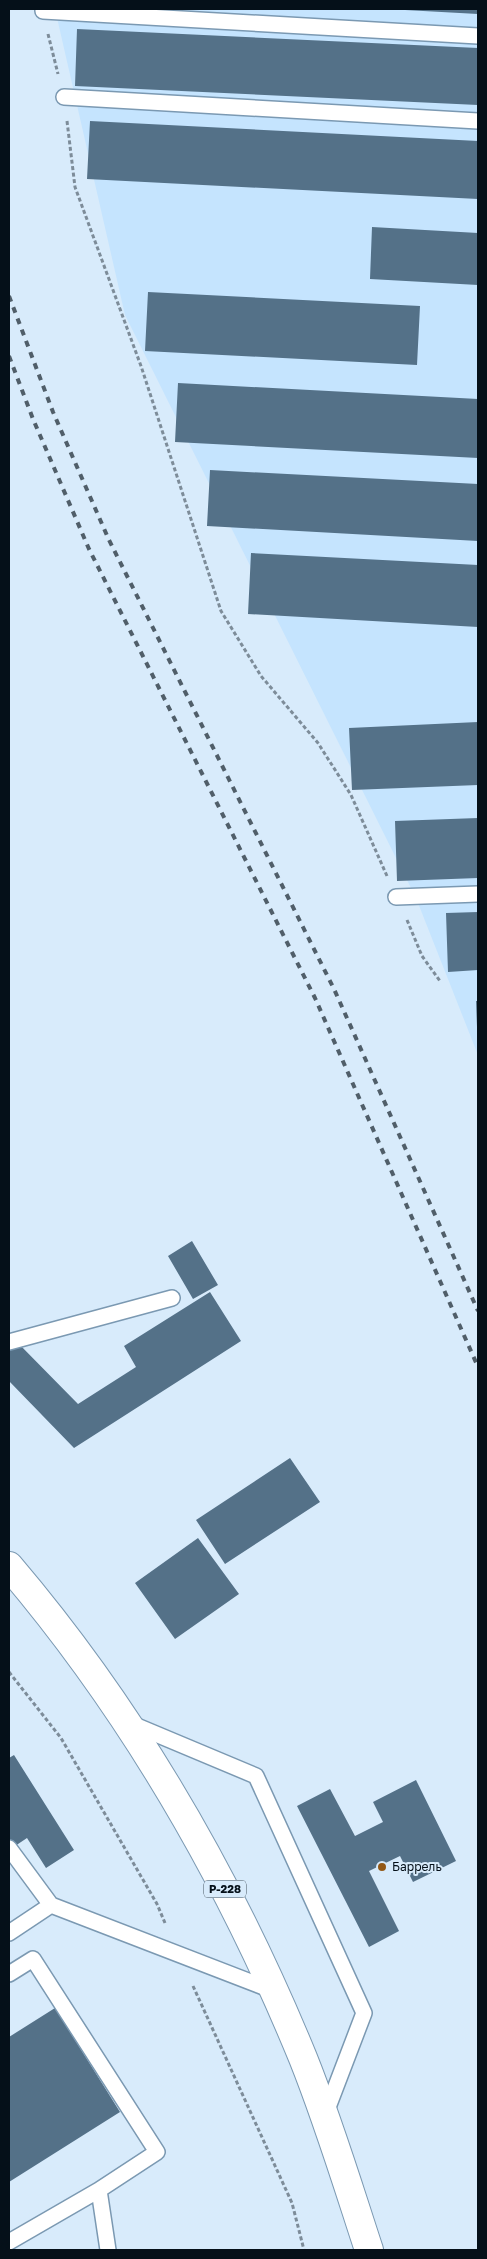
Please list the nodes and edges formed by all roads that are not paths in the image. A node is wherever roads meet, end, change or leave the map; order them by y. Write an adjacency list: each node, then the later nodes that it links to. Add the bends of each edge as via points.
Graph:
1 (43, 11): 2 (lane)
2 (478, 36)
3 (64, 97): 4 (lane)
4 (478, 121)
5 (478, 894): 6 (lane)
6 (396, 898)
7 (172, 1298): 8 (lane)
8 (9, 1342)
9 (9, 1566): 10 (highway, Р-228, via 86,1662)
10 (128, 1722): 15 (highway, Р-228, via 204,1850); 16 (lane, via 256,1776 364,2013)
11 (9, 1848): 12 (lane)
12 (51, 1905): 13 (lane); 15 (lane)
13 (9, 1933)
14 (9, 1974): 17 (lane, via 33,1959 157,2152)
15 (274, 1990): 16 (highway, Р-228)
16 (324, 2117): 20 (highway, Р-228)
17 (99, 2190): 18 (lane); 19 (lane)
18 (9, 2242)
19 (108, 2250)
20 (369, 2250)

